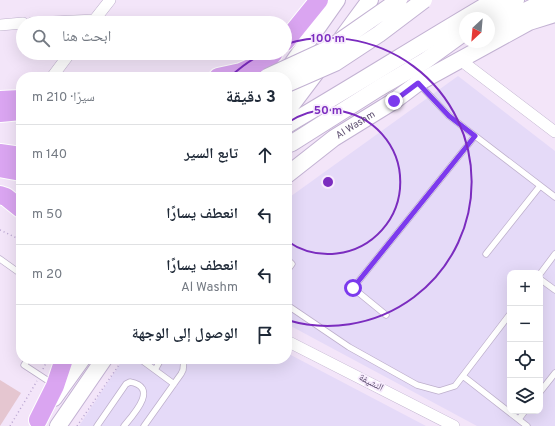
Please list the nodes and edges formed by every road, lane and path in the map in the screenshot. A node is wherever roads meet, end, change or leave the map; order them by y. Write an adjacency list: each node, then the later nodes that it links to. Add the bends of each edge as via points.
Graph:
1 (110, 0): 13 (street)
2 (319, 0): 18 (main road)
3 (337, 0): 29 (street)
4 (370, 0): 34 (street)
5 (399, 0): 28 (street, bridge, via 330,48)
6 (424, 0): 30 (street, bridge, via 335,63)
7 (495, 0): 37 (street)
8 (516, 0): 11 (street)
9 (531, 0): 14 (street)
10 (555, 0): 17 (street, via 537,5)
11 (495, 12)
12 (555, 14): 22 (street, Al Washm, via 529,22)
13 (97, 16)
14 (495, 21)
15 (16, 24): 16 (street)
16 (0, 25)
17 (495, 26)
18 (292, 33)
19 (459, 36): 25 (street)
20 (459, 41): 25 (street)
21 (459, 44): 25 (street)
22 (460, 59): 31 (street, Al Washm); 38 (street)
23 (65, 60): 26 (street)
24 (268, 60): 27 (main road)
25 (425, 61): 40 (street)
26 (56, 72)
27 (241, 72)
28 (278, 72)
29 (287, 72)
30 (292, 82)
31 (418, 83): 39 (lane, via 449,116); 44 (street, Al Washm, via 334,138)
32 (16, 99): 33 (main road)
33 (0, 100)
34 (292, 104)
35 (16, 111): 36 (main road)
36 (0, 113)
37 (292, 122)
38 (555, 132)
39 (475, 136): 46 (lane); 60 (lane, via 353,288)
40 (292, 143)
41 (0, 152): 42 (main road)
42 (16, 155)
43 (0, 168): 45 (main road)
44 (292, 170)
45 (16, 171)
46 (540, 186): 48 (lane); 52 (lane)
47 (0, 195): 49 (main road)
48 (555, 198)
49 (16, 205)
50 (0, 230): 51 (path)
51 (16, 238)
52 (486, 254)
53 (555, 254): 56 (lane)
54 (0, 259): 55 (lane)
55 (16, 270)
56 (543, 270)
57 (543, 281): 58 (lane)
58 (555, 290)
59 (292, 308): 75 (lane, via 349,347 417,385 439,391 455,386)
60 (386, 315)
61 (507, 318): 75 (lane)
62 (292, 344): 88 (street, النشيفة)
63 (25, 364): 74 (lane)
64 (46, 364): 74 (path)
65 (62, 364): 77 (main road)
66 (78, 364): 81 (street)
67 (101, 364): 83 (street)
68 (120, 364): 84 (path)
69 (147, 364): 72 (lane)
70 (158, 364): 72 (lane)
71 (184, 364): 76 (lane, via 183,370)
72 (155, 370): 76 (lane)
73 (555, 373): 78 (lane)
74 (40, 376): 77 (lane); 82 (path)
75 (463, 376): 80 (lane)
76 (174, 384): 87 (lane)
77 (55, 386): 81 (main road)
78 (543, 388)
79 (524, 414): 80 (lane)
80 (519, 420): 89 (lane)
81 (36, 423)
82 (10, 426)
83 (58, 426)
84 (77, 426)
85 (97, 426): 86 (lane, via 130,382 143,389 144,397)
86 (124, 426)
87 (144, 426)
88 (454, 426)
89 (527, 426)

